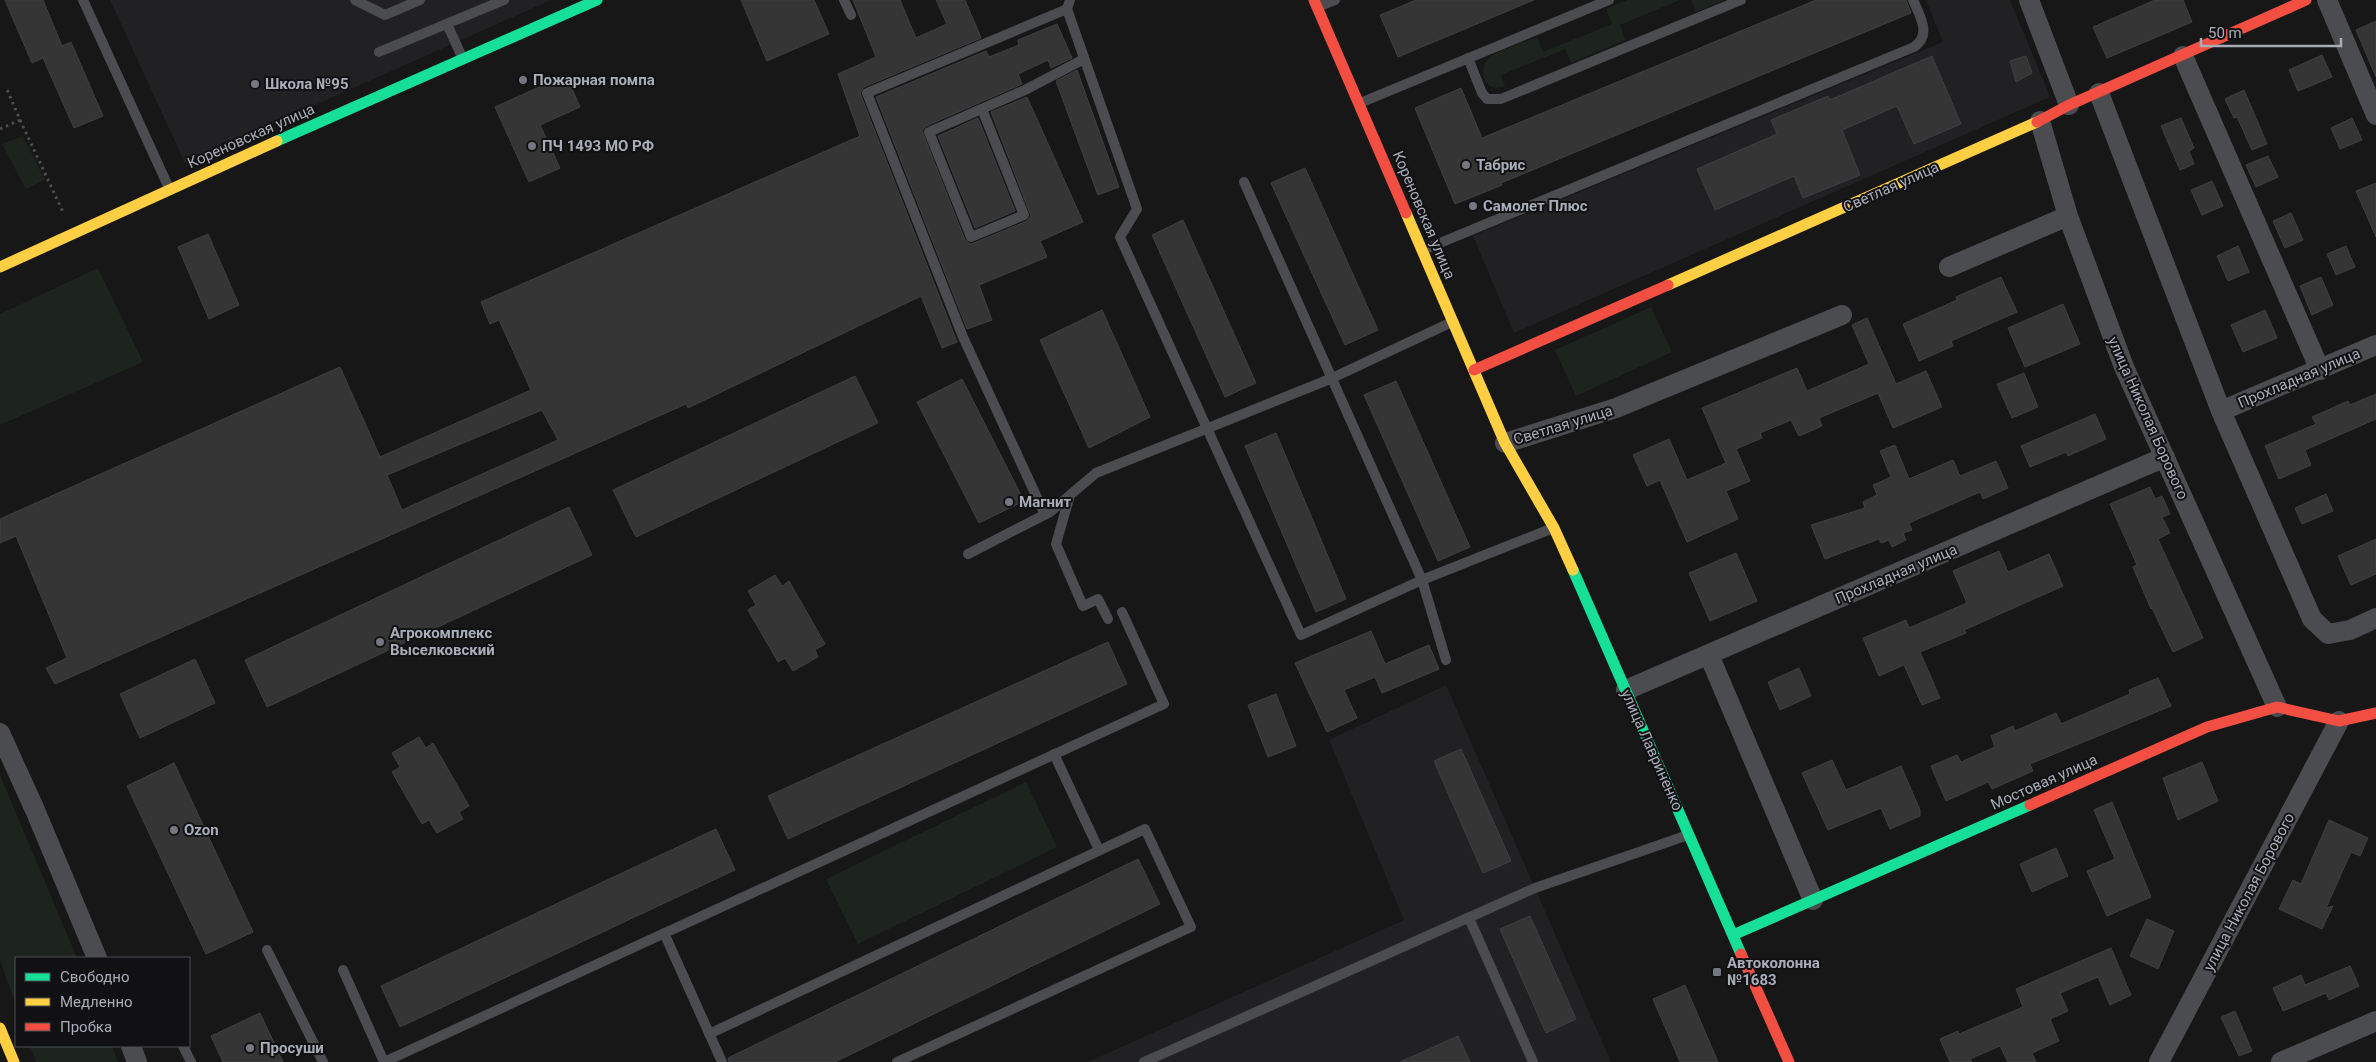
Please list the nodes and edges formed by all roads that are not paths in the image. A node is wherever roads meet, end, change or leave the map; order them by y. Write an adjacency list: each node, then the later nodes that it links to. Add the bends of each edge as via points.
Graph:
1 (83, 0): 30 (lane)
2 (355, 0): 3 (lane, via 385,15)
3 (420, 0)
4 (504, 0): 17 (lane)
5 (597, 0): 20 (main road, Кореновская улица)
6 (844, 0): 16 (lane)
7 (1335, 0): 15 (lane)
8 (1609, 0): 21 (lane)
9 (1741, 0): 21 (lane, via 1500,100 1487,99 1482,93)
10 (1914, 0): 32 (lane, via 1924,33 1921,42 1914,47)
11 (2029, 0): 25 (street)
12 (2306, 0): 19 (main road, Светлая улица)
13 (2327, 0): 27 (street)
14 (1068, 4): 22 (lane); 46 (lane, via 867,93 963,337)
15 (1316, 4): 24 (main road, Кореновская улица)
16 (851, 15)
17 (447, 24): 18 (lane); 20 (lane)
18 (379, 52)
19 (2183, 56): 23 (main road, Светлая улица); 39 (street)
20 (462, 58): 30 (main road, Кореновская улица)
21 (1468, 58): 24 (lane)
22 (1084, 59): 26 (lane); 42 (lane, via 1137,209 1120,237)
23 (2099, 93): 25 (main road, Светлая улица); 41 (street)
24 (1359, 104): 32 (main road, Кореновская улица)
25 (2069, 105): 28 (main road, Светлая улица)
26 (982, 109): 26 (lane, via 929,132 971,237 1024,214)
27 (2376, 115)
28 (2040, 121): 31 (street, улица Николая Борового); 38 (main road, Светлая улица)
29 (1244, 182): 40 (lane)
30 (169, 189): 33 (main road, Кореновская улица)
31 (2068, 216): 34 (street); 44 (street, улица Николая Борового, via 2124,367)
32 (1422, 250): 36 (main road, Кореновская улица)
33 (0, 267)
34 (1949, 267)
35 (1842, 315): 43 (street, Светлая улица, via 1616,408)
36 (1453, 322): 38 (main road, Кореновская улица); 40 (lane)
37 (2376, 345): 39 (street, Прохладная улица)
38 (1474, 370): 43 (main road, Кореновская улица)
39 (2320, 370): 41 (street, Прохладная улица)
40 (1330, 379): 42 (lane); 49 (lane)
41 (2221, 411): 51 (street, via 2312,619 2328,634 2350,630)
42 (1207, 428): 45 (lane, via 1096,473); 49 (lane, via 1301,635)
43 (1505, 443): 47 (main road, улица Лавриненко)
44 (2165, 457): 53 (street, Прохладная улица); 56 (street, улица Николая Борового)
45 (1071, 494): 46 (lane); 52 (lane, via 1056,544 1083,606 1098,599)
46 (1045, 515): 48 (lane)
47 (1554, 528): 49 (lane); 55 (main road, улица Лавриненко)
48 (968, 554)
49 (1422, 580): 54 (lane)
50 (1122, 612): 60 (lane, via 1164,704)
51 (2376, 618)
52 (1108, 619)
53 (1709, 654): 55 (street, Прохладная улица); 63 (street)
54 (1446, 660)
55 (1626, 690): 61 (main road, улица Лавриненко)
56 (2277, 707): 58 (main road); 63 (main road, Мостовая улица, via 2207,728)
57 (2376, 713): 58 (main road)
58 (2339, 722): 84 (street, улица Николая Борового)
59 (0, 733): 68 (street)
60 (1054, 754): 62 (lane); 65 (lane)
61 (1689, 835): 64 (lane, via 1535,888); 66 (main road, улица Лавриненко)
62 (1099, 850): 72 (lane); 80 (lane, via 1145,828 1191,927)
63 (1813, 900): 66 (main road, Мостовая улица)
64 (1469, 918): 81 (lane); 82 (lane)
65 (664, 933): 69 (lane, via 384,1062); 72 (lane)
66 (1733, 935): 83 (main road, улица Лавриненко)
67 (268, 950): 78 (lane)
68 (97, 957)
69 (342, 970)
70 (2376, 1021): 85 (street)
71 (0, 1028): 75 (main road)
72 (709, 1034): 79 (lane)
73 (131, 1047): 76 (street)
74 (184, 1047): 77 (lane)
75 (14, 1062)
76 (137, 1062)
77 (191, 1062)
78 (323, 1062)
79 (722, 1062)
80 (897, 1062)
81 (1144, 1062)
82 (1533, 1062)
83 (1789, 1062)
84 (2159, 1062)
85 (2282, 1062)

